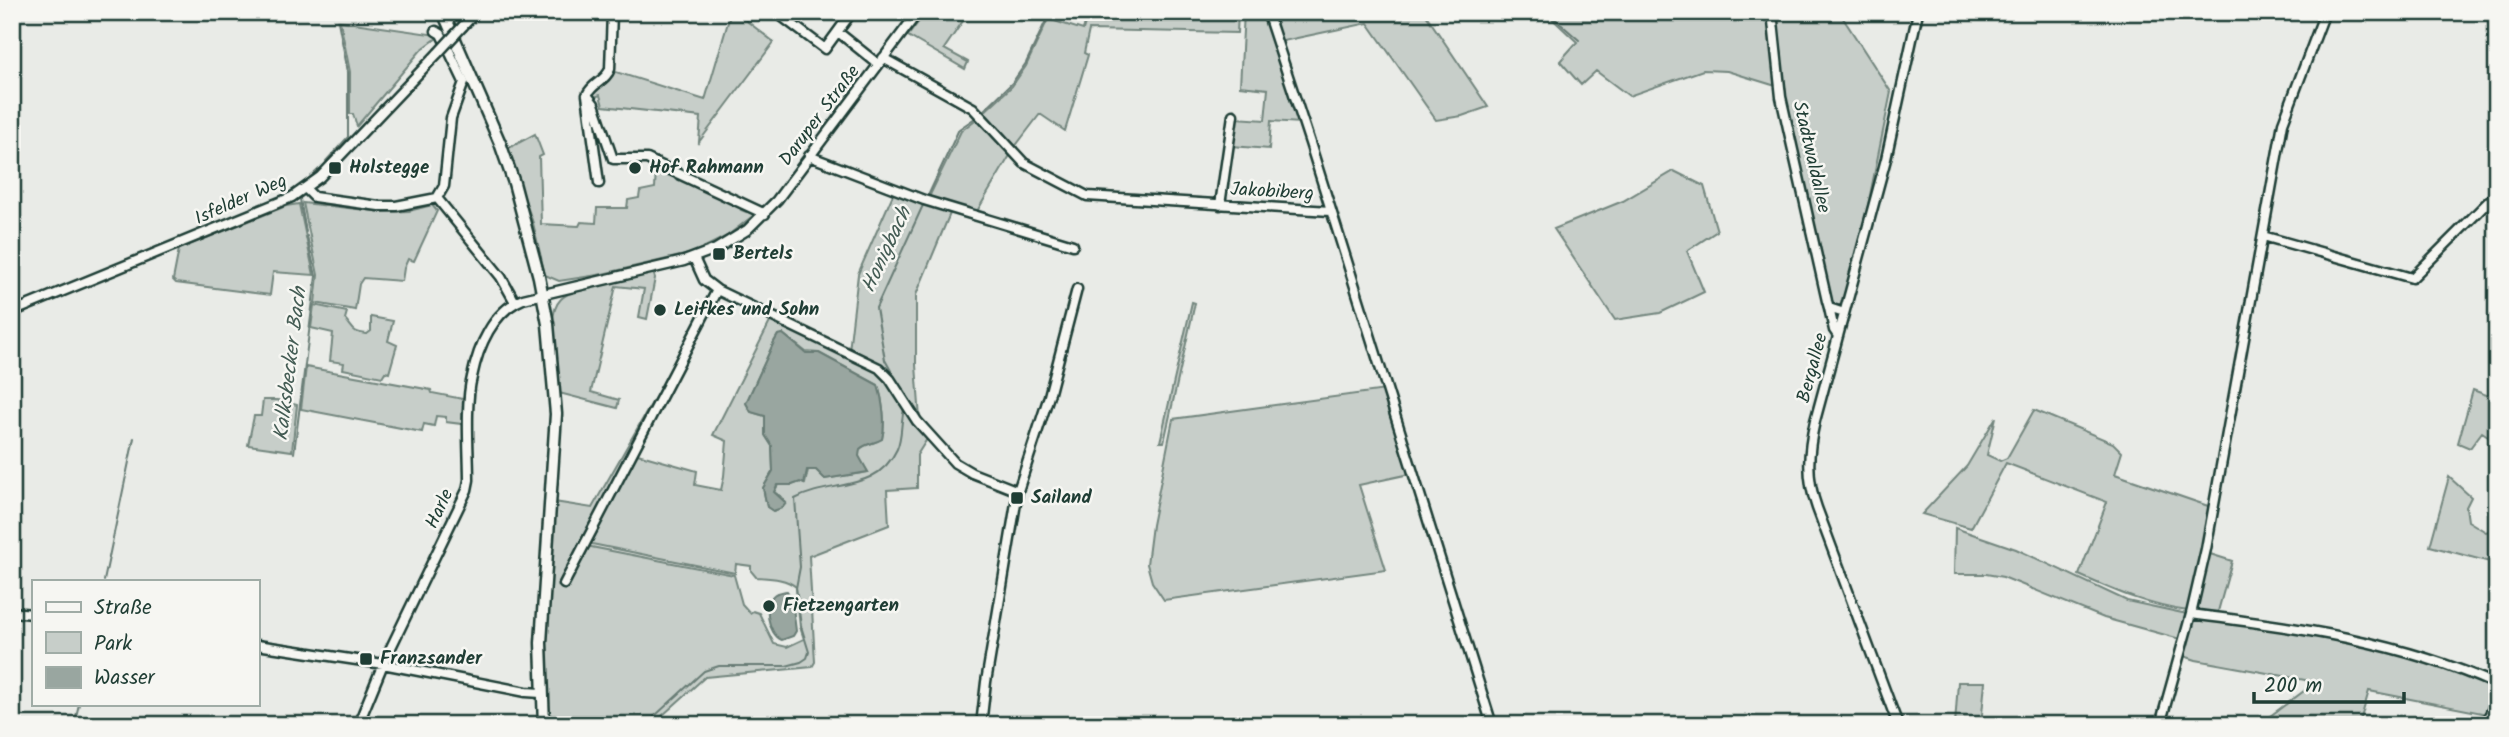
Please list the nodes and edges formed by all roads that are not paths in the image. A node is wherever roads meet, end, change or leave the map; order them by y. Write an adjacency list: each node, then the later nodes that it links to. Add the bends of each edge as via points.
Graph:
1 (443, 12): 29 (main road, via 505,156)
2 (475, 12): 18 (street, Isfelder Weg, bridge, via 345,152)
3 (612, 12): 14 (street, via 610,69)
4 (776, 12): 12 (street, via 825,49)
5 (852, 12): 12 (street)
6 (918, 12): 13 (street, Daruper Straße)
7 (1267, 12): 22 (street, Jakobiberg)
8 (1772, 12): 31 (street, Stadtwaldallee, via 1781,97)
9 (1917, 12): 33 (street, Bergallee, via 1886,159)
10 (2325, 12): 24 (street, via 2283,123)
11 (436, 31): 20 (street, via 464,82 451,118 444,186)
12 (838, 32): 13 (street)
13 (881, 61): 16 (street, Daruper Straße); 21 (street, via 973,107 1024,163 1087,196)
14 (587, 95): 17 (street); 23 (street, via 613,159 647,159)
15 (1233, 116): 21 (street, Jakobiberg)
16 (809, 156): 23 (street, Daruper Straße); 25 (street, via 926,201)
17 (599, 183)
18 (305, 188): 20 (street, via 314,197 379,206); 32 (street, Isfelder Weg)
19 (2497, 193): 24 (street, via 2412,278)
20 (437, 198): 30 (street)
21 (1220, 205): 22 (street, Jakobiberg)
22 (1330, 211): 48 (street)
23 (765, 214): 26 (street, Daruper Straße, via 729,242)
24 (2263, 236): 39 (street)
25 (1073, 244)
26 (694, 258): 28 (street, via 704,281); 29 (street, Daruper Straße)
27 (1077, 289): 35 (street)
28 (717, 290): 35 (street, via 879,368 955,463); 36 (street)
29 (543, 294): 30 (street, Harle); 43 (main road, via 556,424 543,593)
30 (516, 302): 41 (street, Harle, via 491,327 472,377 467,490)
31 (1829, 308): 33 (street); 34 (street, Stadtwaldallee)
32 (12, 312)
33 (1844, 313): 34 (street, Bergallee)
34 (1838, 337): 49 (street, Bergallee, via 1810,442 1811,487)
35 (1018, 491): 47 (street)
36 (564, 584)
37 (12, 612): 38 (street)
38 (32, 614)
39 (2191, 614): 42 (street, via 2359,639 2461,669); 50 (street)
40 (259, 645): 41 (street)
41 (383, 664): 43 (street); 45 (street, Harle)
42 (2497, 685)
43 (541, 693): 46 (main road)
44 (2497, 701): 51 (street)
45 (358, 725)
46 (544, 725)
47 (981, 725)
48 (1492, 725)
49 (1898, 725)
50 (2160, 725)
51 (2484, 725)

